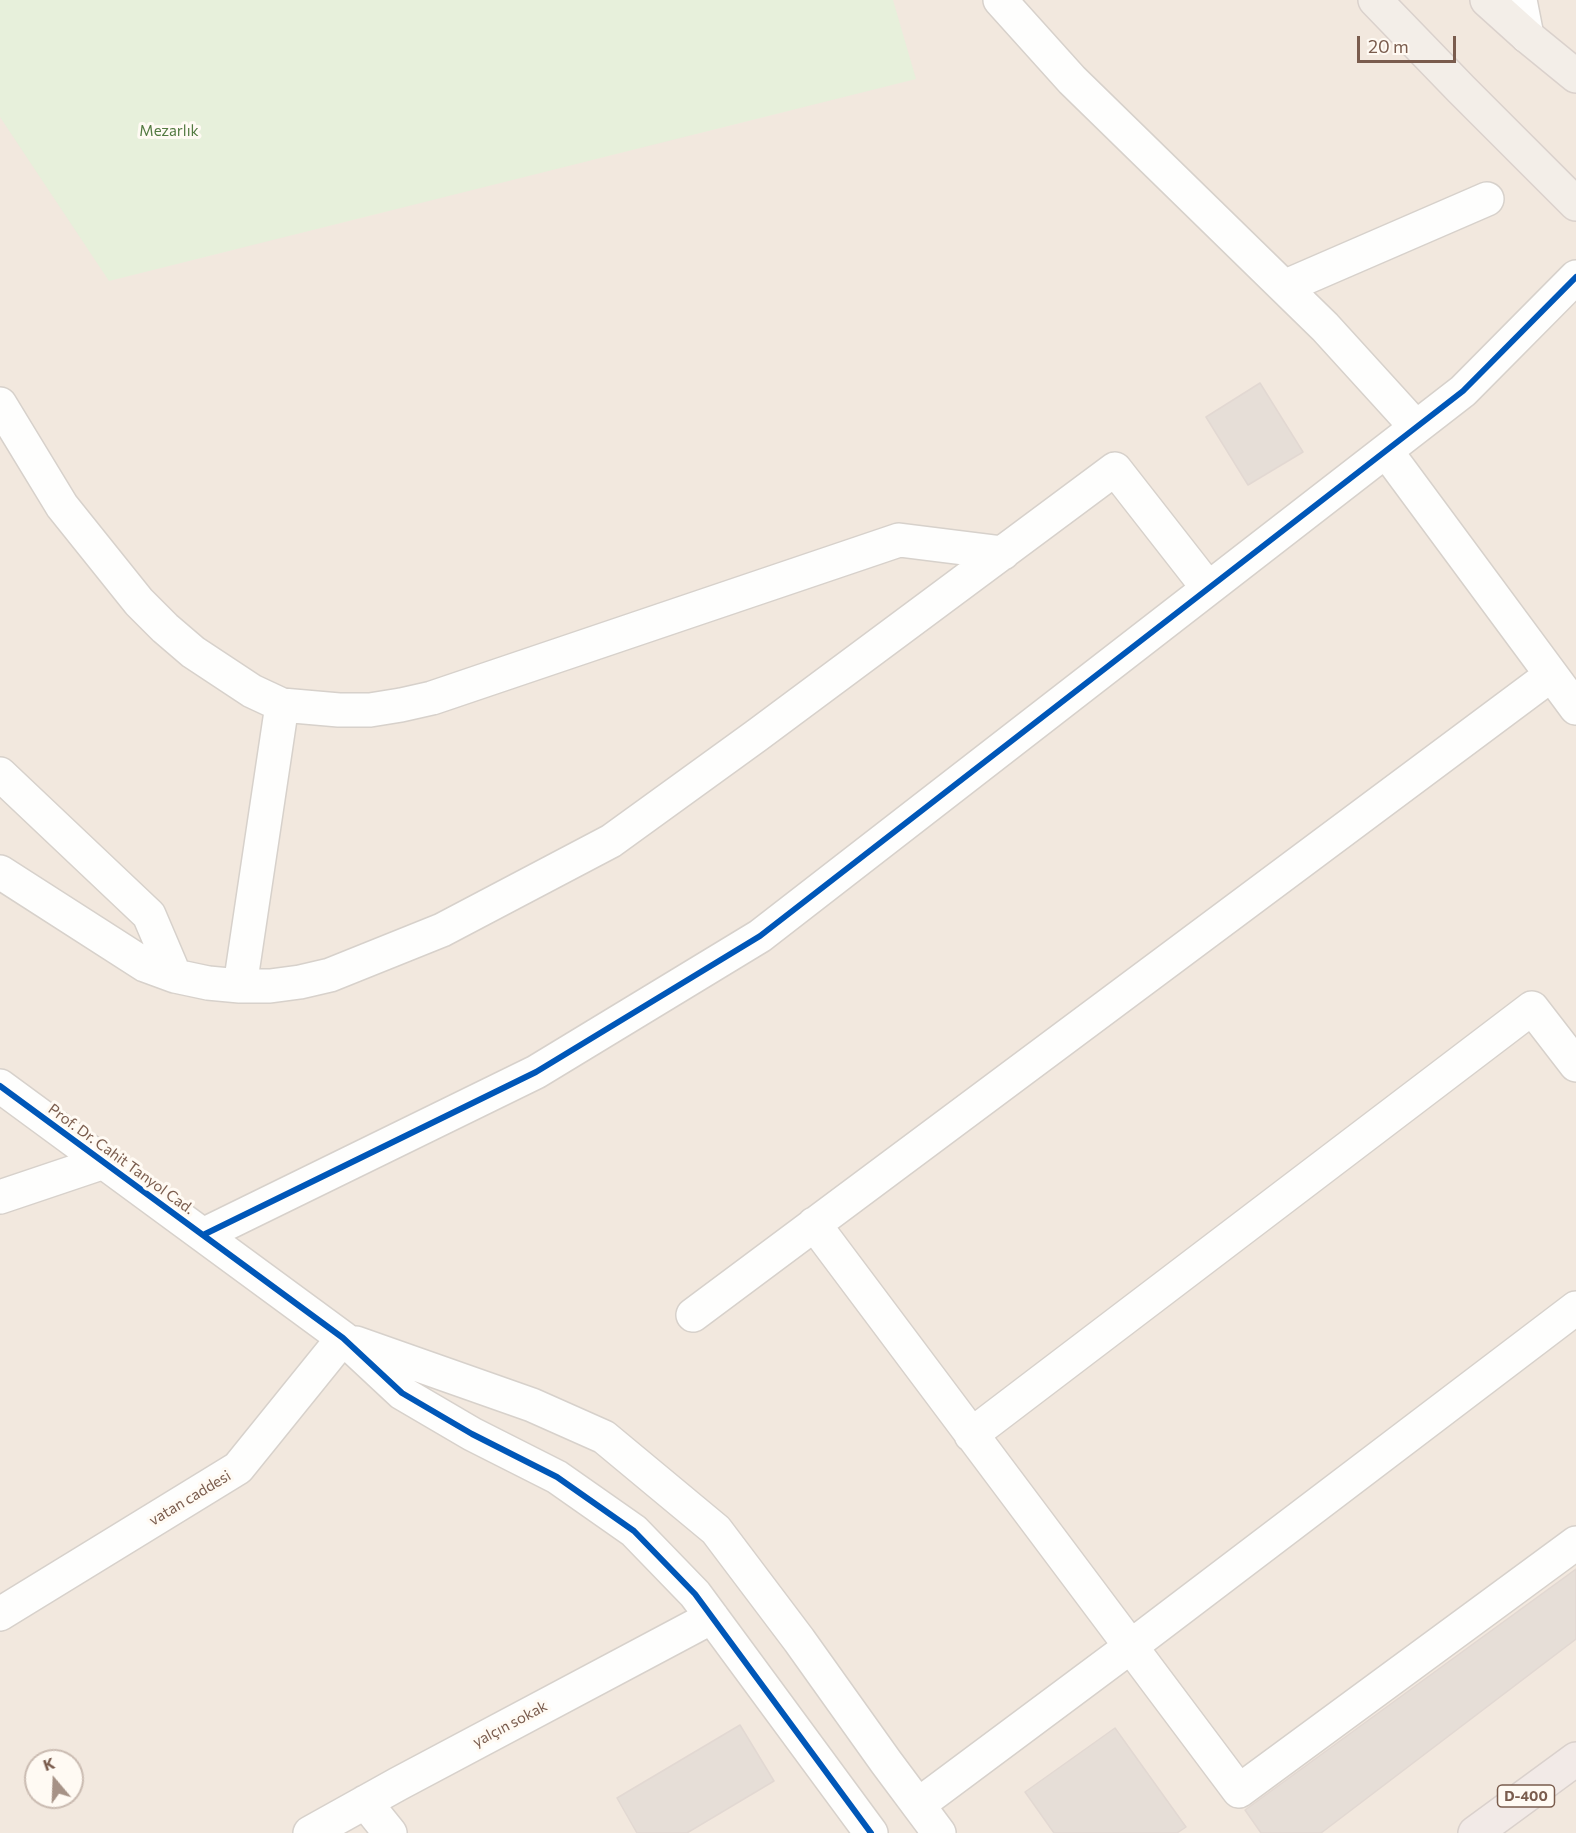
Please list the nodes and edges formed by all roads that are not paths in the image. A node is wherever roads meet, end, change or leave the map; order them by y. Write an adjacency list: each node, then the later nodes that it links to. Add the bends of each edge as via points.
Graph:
1 (1000, 0): 10 (street, via 1072,80)
2 (1376, 0): 8 (main road)
3 (1487, 0): 5 (main road)
4 (1520, 0): 5 (street)
5 (1527, 36): 6 (main road)
6 (1576, 76)
7 (1487, 199): 10 (street)
8 (1576, 204)
9 (1576, 277): 12 (street, via 1463,391)
10 (1284, 287): 12 (street)
11 (0, 404): 17 (street, via 62,506 139,602 194,652)
12 (1416, 427): 13 (street)
13 (1386, 451): 15 (street); 16 (street)
14 (1003, 553): 15 (street, via 1115,469); 17 (street, via 899,540 432,698 370,710); 22 (street, via 611,841 442,930 330,975 270,986)
15 (1208, 588): 28 (street, via 760,936 536,1072)
16 (1551, 675): 18 (street); 27 (street)
17 (282, 705): 22 (street)
18 (1576, 708)
19 (0, 774): 21 (street, via 149,915)
20 (0, 872): 21 (street, via 145,965)
21 (176, 976): 22 (street)
22 (240, 986)
23 (1576, 1065): 32 (street, via 1532,1008)
24 (0, 1086): 25 (street, Prof. Dr. Cahit Tanyol Cad.)
25 (104, 1162): 26 (street); 28 (street, Prof. Dr. Cahit Tanyol Cad.)
26 (0, 1197)
27 (814, 1224): 30 (street); 32 (street)
28 (203, 1235): 31 (street, Prof. Dr. Cahit Tanyol Cad.)
29 (1576, 1308): 36 (street)
30 (693, 1315)
31 (343, 1338): 34 (street, vatan caddesi, via 238,1468); 35 (street, via 402,1394 557,1477 634,1531); 39 (street, via 532,1405 604,1437 716,1530)
32 (971, 1435): 36 (street)
33 (1576, 1544): 36 (street, via 1239,1791)
34 (0, 1614)
35 (712, 1617): 38 (street, yalçın sokak); 42 (street)
36 (1130, 1647): 39 (street)
37 (1576, 1759): 44 (highway, D-400)
38 (365, 1802): 40 (street, yalçın sokak); 41 (street)
39 (918, 1805): 43 (street)
40 (310, 1833)
41 (390, 1833)
42 (871, 1833)
43 (939, 1833)
44 (1476, 1833)

